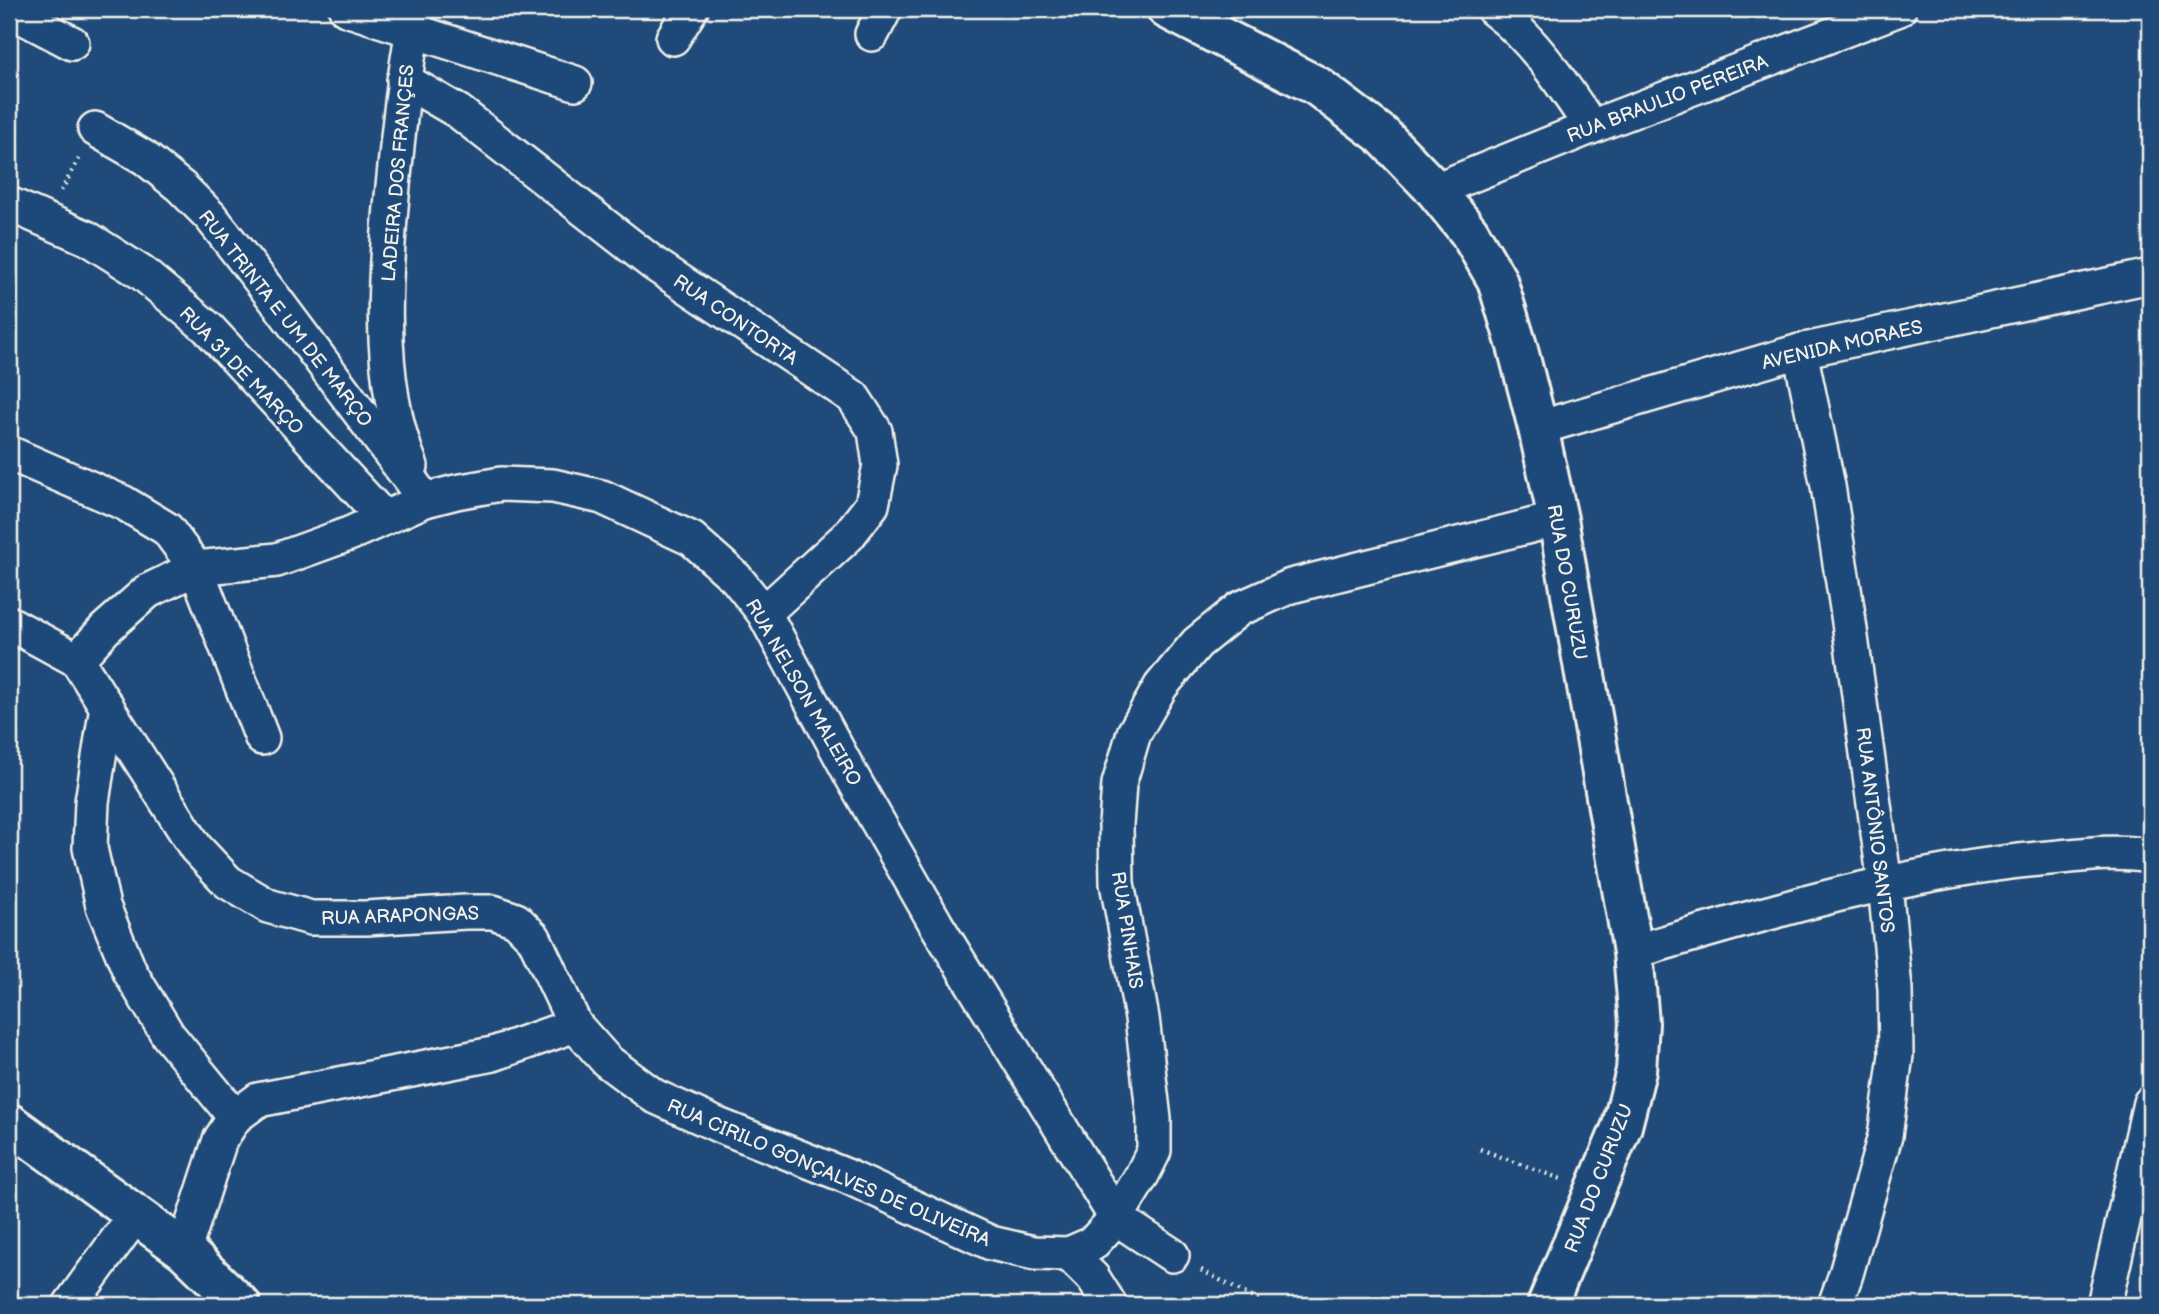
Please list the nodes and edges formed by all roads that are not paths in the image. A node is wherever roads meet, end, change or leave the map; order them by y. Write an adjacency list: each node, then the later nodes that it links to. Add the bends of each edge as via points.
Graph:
1 (346, 9): 7 (street)
2 (691, 9): 8 (street)
3 (1167, 9): 14 (street, RUA DO CURUZU, via 1317,86 1382,135)
4 (1493, 9): 12 (street, via 1551,68)
5 (1899, 9): 12 (street, RUA BRAULIO PEREIRA)
6 (9, 10): 9 (street)
7 (414, 20): 10 (street, LADEIRA DOS FRANÇES); 11 (street)
8 (673, 38)
9 (72, 43)
10 (404, 80): 20 (street, LADEIRA DOS FRANÇES, via 386,247 385,320 392,399 402,446); 24 (street, RUA CONTORTA, via 459,112 654,264 853,397 875,431 880,465 872,505 848,536)
11 (575, 83)
12 (1591, 127): 14 (street, RUA BRAULIO PEREIRA)
13 (95, 129): 20 (street, RUA TRINTA E UM DE MARÇO, via 145,158 210,216)
14 (1436, 190): 18 (street, RUA DO CURUZU, via 1497,280)
15 (9, 204): 21 (street, RUA 31 DE MARÇO, via 87,238 142,273 208,328)
16 (2150, 276): 17 (street, AVENIDA MORAES)
17 (1800, 351): 18 (street, AVENIDA MORAES); 30 (street, RUA ANTÔNIO SANTOS, via 1828,486)
18 (1538, 428): 22 (street, RUA DO CURUZU)
19 (9, 453): 23 (street, via 124,503 167,529)
20 (425, 500): 21 (street, RUA NELSON MALEIRO); 24 (street, RUA NELSON MALEIRO, via 501,484 553,486 602,497 692,539 736,578)
21 (384, 518): 23 (street, RUA NELSON MALEIRO, via 277,560)
22 (1558, 519): 31 (street, RUA DO CURUZU); 37 (street, RUA PINHAIS, via 1291,586 1239,609 1197,643 1161,686 1134,733 1119,784 1117,883 1142,1018 1154,1151)
23 (196, 568): 26 (street, RUA NELSON MALEIRO, via 148,591); 28 (street)
24 (764, 613): 37 (street, RUA NELSON MALEIRO, via 936,924)
25 (9, 624): 26 (street)
26 (77, 660): 27 (street, RUA ARAPONGAS)
27 (107, 706): 32 (street, RUA ARAPONGAS, via 196,848 228,882 268,906 311,918 493,912 516,920 534,938); 34 (street, via 90,848 103,906 130,972 168,1035)
28 (262, 738)
29 (2150, 856): 30 (street, via 2126,851 2015,861)
30 (1885, 884): 31 (street); 45 (street, RUA ANTÔNIO SANTOS, via 1896,1055 1885,1136)
31 (1633, 952): 44 (street, RUA DO CURUZU, via 1639,1023 1636,1071 1622,1126)
32 (575, 1025): 34 (street, via 493,1054 258,1100); 39 (street, RUA CIRILO GONÇALVES DE OLIVEIRA, via 607,1061 654,1096 844,1175 991,1243 1034,1253)
33 (2150, 1103): 46 (street)
34 (235, 1116): 38 (street, via 220,1140)
35 (9, 1124): 36 (street)
36 (136, 1214): 38 (street); 42 (street)
37 (1116, 1218): 39 (street, RUA PINHAIS, via 1092,1244); 40 (street)
38 (184, 1250): 43 (street)
39 (1069, 1254): 41 (street)
40 (1172, 1255)
41 (1102, 1292)
42 (70, 1305)
43 (241, 1305)
44 (1547, 1305)
45 (1835, 1305)
46 (2104, 1305)

